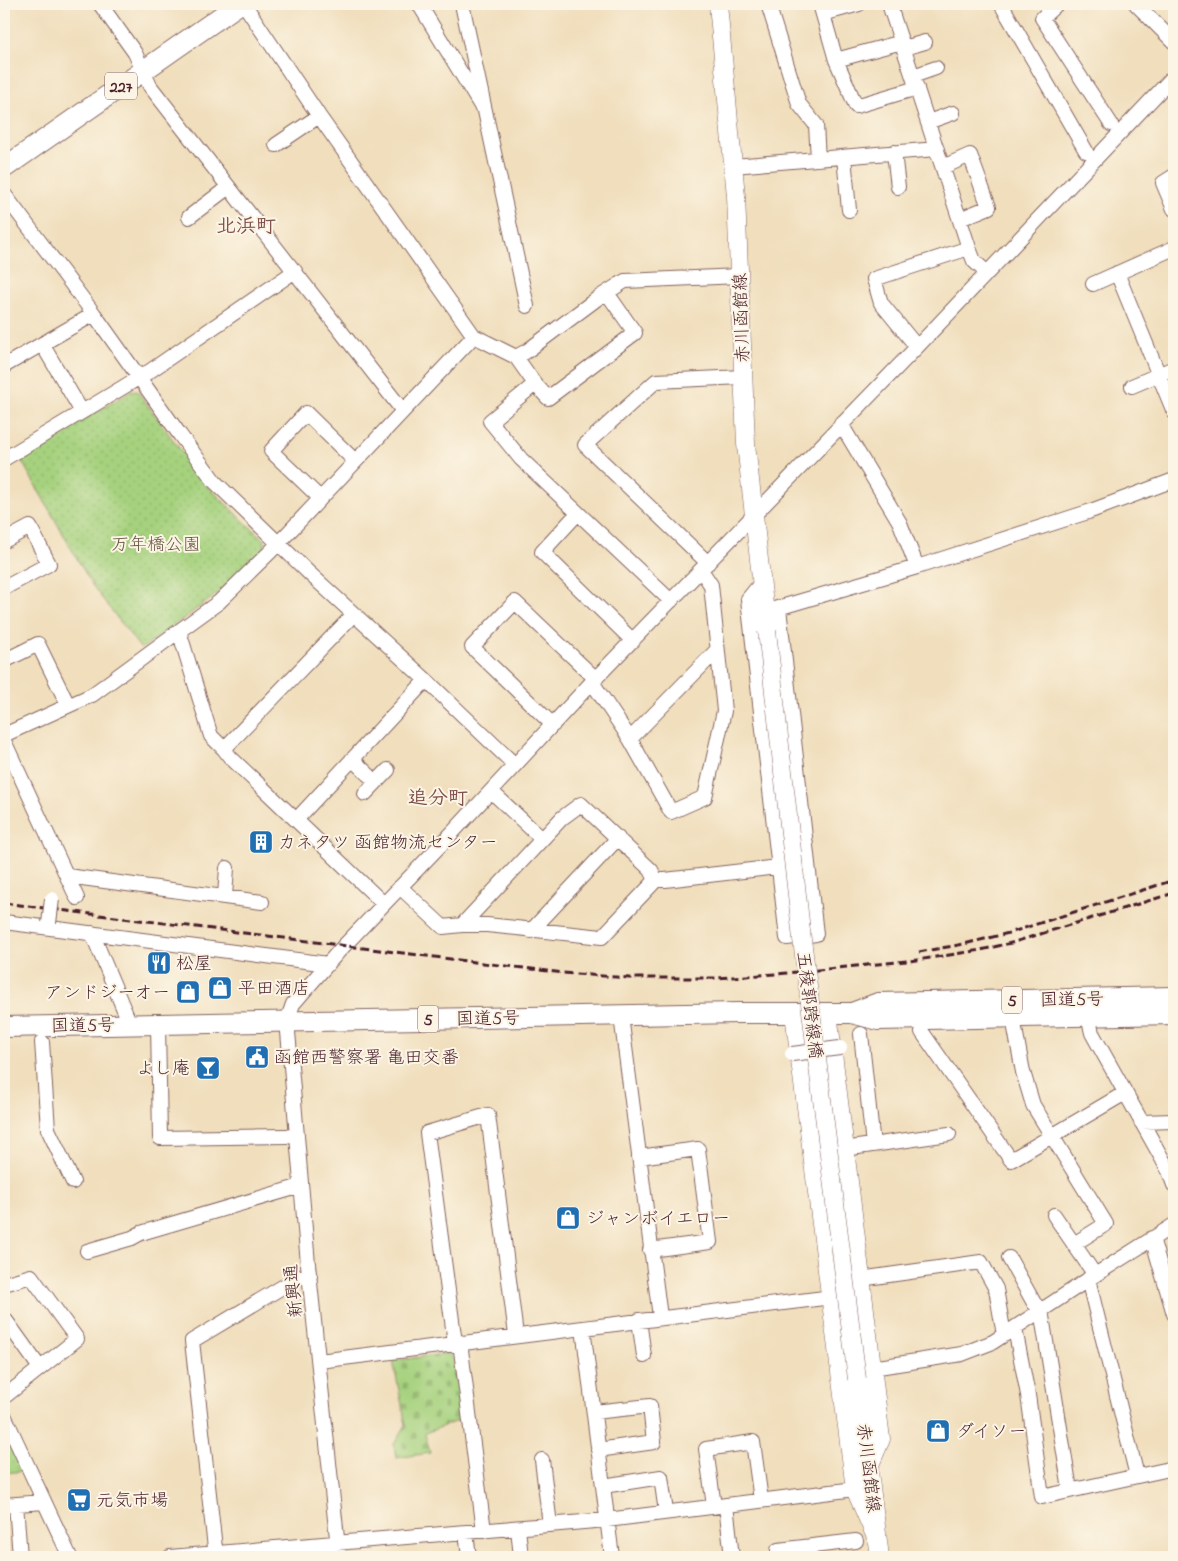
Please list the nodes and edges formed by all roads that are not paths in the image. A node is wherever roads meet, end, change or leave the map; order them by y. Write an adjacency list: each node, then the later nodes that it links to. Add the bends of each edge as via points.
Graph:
1 (100, 4): 19 (street, via 135,53)
2 (239, 4): 19 (highway, 227)
3 (244, 4): 24 (street)
4 (419, 4): 22 (street)
5 (462, 4): 22 (street)
6 (718, 4): 33 (main road, 赤川函館線)
7 (768, 4): 32 (street, via 799,104 816,125)
8 (859, 4): 13 (street)
9 (890, 4): 16 (street)
10 (1000, 4): 29 (street)
11 (1058, 4): 26 (street, via 1042,18)
12 (1136, 4): 15 (street)
13 (822, 9): 17 (street)
14 (925, 42): 16 (street)
15 (1174, 42)
16 (903, 45): 17 (street); 21 (street)
17 (836, 60): 21 (street, via 856,106)
18 (936, 68): 21 (street)
19 (143, 70): 35 (highway, 227); 37 (street, via 150,86)
20 (1174, 76): 47 (street)
21 (915, 82): 25 (street)
22 (485, 113): 52 (street)
23 (953, 113): 25 (street)
24 (319, 116): 27 (street); 54 (street)
25 (928, 122): 28 (street)
26 (1111, 124)
27 (276, 145)
28 (937, 149): 30 (street); 34 (street)
29 (1086, 151)
30 (894, 152): 31 (street); 38 (street)
31 (844, 157): 32 (street); 41 (street)
32 (818, 159): 33 (street)
33 (733, 166): 49 (main road, 赤川函館線)
34 (943, 167): 43 (street); 43 (street, via 970,155 989,207)
35 (4, 168)
36 (1174, 176): 40 (street, via 1163,183)
37 (227, 185): 42 (street); 46 (street)
38 (898, 187)
39 (4, 194): 53 (street)
40 (1174, 209)
41 (849, 210)
42 (189, 217)
43 (960, 220): 44 (street)
44 (969, 248): 47 (street, via 974,261); 56 (street, via 874,279 881,303)
45 (1174, 248): 48 (street)
46 (295, 271): 62 (street); 65 (street)
47 (986, 272): 56 (street)
48 (1117, 273): 50 (street); 60 (street)
49 (740, 276): 51 (street, via 625,281); 61 (main road, 赤川函館線)
50 (1093, 284)
51 (607, 293): 57 (street); 63 (street, via 634,333 548,398)
52 (527, 306)
53 (94, 314): 55 (street); 62 (street)
54 (474, 336): 57 (street); 65 (street)
55 (42, 344): 58 (street); 66 (street)
56 (917, 347): 68 (street)
57 (516, 357): 63 (street)
58 (4, 366)
59 (1174, 368): 60 (street)
60 (1158, 375): 64 (street); 67 (street)
61 (743, 377): 74 (main road, 赤川函館線); 77 (street, via 656,381 585,445)
62 (139, 378): 66 (street); 76 (street, via 215,482)
63 (535, 384): 73 (street, via 490,420 521,459)
64 (1132, 386)
65 (403, 411): 70 (street)
66 (82, 412): 69 (street)
67 (1174, 412)
68 (841, 424): 74 (street); 78 (street, via 900,523)
69 (4, 459)
70 (355, 461): 72 (street); 72 (street, via 306,413 271,451)
71 (1174, 480): 78 (street, via 1088,512)
72 (320, 498): 76 (street)
73 (578, 513): 81 (street); 86 (street, via 542,552)
74 (754, 513): 77 (street); 79 (main road, 赤川函館線)
75 (4, 541): 80 (street, via 30,526 49,564)
76 (278, 543): 83 (street); 84 (street, via 219,602)
77 (705, 567): 81 (street); 87 (street, via 711,585)
78 (917, 567): 82 (street)
79 (761, 583): 82 (main road, 赤川函館線); 106 (street, via 748,600)
80 (4, 588)
81 (671, 601): 86 (street)
82 (772, 610): 85 (main road, 赤川函館線); 106 (street, via 816,934 787,938)
83 (354, 614): 89 (street); 96 (street)
84 (179, 631): 91 (street, via 92,695); 96 (street, via 211,736)
85 (767, 631): 176 (main road, 五稜郭跨線橋, bridge)
86 (633, 641): 90 (street)
87 (717, 650): 94 (street); 94 (street, via 724,712 705,797 671,812)
88 (4, 661): 91 (street, via 38,644)
89 (426, 680): 97 (street); 98 (street)
90 (594, 680): 92 (street); 92 (street, via 515,602 472,647); 94 (street)
91 (68, 705): 93 (street)
92 (553, 725): 98 (street)
93 (4, 735)
94 (630, 739)
95 (4, 741): 108 (street)
96 (224, 749): 103 (street)
97 (352, 759): 100 (street); 103 (street)
98 (515, 766): 101 (street)
99 (388, 770): 100 (street)
100 (376, 782): 102 (street)
101 (491, 791): 105 (street); 110 (street)
102 (365, 794)
103 (296, 820): 115 (street)
104 (618, 838): 105 (street, via 581,804); 109 (street, via 651,870); 119 (street)
105 (542, 839): 118 (street)
106 (778, 867): 109 (street)
107 (227, 868): 111 (street)
108 (67, 876): 111 (street); 112 (street)
109 (656, 880): 119 (street, via 602,937)
110 (400, 887): 115 (street); 118 (street, via 443,927)
111 (225, 896): 114 (street)
112 (77, 898)
113 (52, 899): 117 (street, bridge)
114 (262, 902)
115 (384, 904): 121 (street)
116 (4, 922): 120 (street)
117 (49, 923)
118 (462, 924): 119 (street)
119 (531, 931)
120 (92, 933): 121 (street); 131 (street)
121 (328, 964): 130 (street, via 293,1004)
122 (1174, 997): 125 (highway, 国道5号 / 5, via 878,1003)
123 (794, 1013): 124 (highway, 国道5号 / 5); 127 (highway, 国道5号 / 5); 162 (main road)
124 (828, 1013): 125 (highway, 国道5号 / 5); 146 (main road)
125 (852, 1013): 129 (highway, 国道5号 / 5, via 878,1020)
126 (1174, 1014): 128 (highway, 国道5号 / 5)
127 (621, 1016): 130 (highway, 国道5号 / 5); 147 (street)
128 (1088, 1016): 129 (highway, 国道5号 / 5); 139 (street, via 1092,1033)
129 (1013, 1018): 144 (street, via 1026,1085 1033,1105)
130 (287, 1021): 132 (highway, 国道5号 / 5); 150 (street, 新興通)
131 (130, 1024): 132 (highway, 国道5号 / 5); 133 (highway, 国道5号 / 5)
132 (158, 1024): 143 (street, via 160,1138)
133 (4, 1027)
134 (922, 1032): 144 (street, via 1011,1160)
135 (860, 1034): 145 (street)
136 (42, 1042): 148 (street, via 48,1129)
137 (840, 1048): 138 (street, bridge)
138 (792, 1054)
139 (1125, 1093): 141 (street); 144 (street)
140 (1174, 1121): 141 (street)
141 (1141, 1122): 149 (street)
142 (949, 1134): 145 (street)
143 (287, 1136)
144 (1052, 1136): 154 (street, via 1106,1224)
145 (873, 1145): 146 (street)
146 (844, 1149): 160 (main road)
147 (639, 1157): 155 (street); 155 (street, via 698,1149 710,1242)
148 (73, 1182)
149 (1174, 1185)
150 (301, 1186): 156 (street); 158 (street, 新興通)
151 (1054, 1215): 154 (street)
152 (1174, 1225): 153 (street)
153 (1152, 1238): 159 (street); 164 (street)
154 (1074, 1244): 159 (street)
155 (650, 1250): 165 (street)
156 (87, 1251)
157 (1009, 1258): 163 (street)
158 (310, 1276): 173 (street, 新興通); 201 (street, via 299,1277 192,1342)
159 (1092, 1277): 163 (street); 184 (street)
160 (860, 1279): 169 (street, via 981,1262 996,1289); 175 (main road)
161 (4, 1284): 174 (street, via 31,1276 77,1339)
162 (832, 1297): 165 (street); 186 (main road)
163 (1041, 1310): 169 (street); 187 (street)
164 (1174, 1314)
165 (660, 1317): 167 (street)
166 (4, 1318): 174 (street)
167 (639, 1320): 168 (street); 172 (street)
168 (583, 1328): 170 (street); 178 (street)
169 (1010, 1332): 175 (street, via 962,1354); 187 (street, via 1028,1395 1037,1498)
170 (516, 1335): 171 (street); 171 (street, via 488,1115 428,1133)
171 (458, 1343): 173 (street); 196 (street)
172 (644, 1356)
173 (319, 1360): 200 (street, 新興通)
174 (40, 1368): 177 (street)
175 (872, 1368): 182 (main road, via 882,1439)
176 (857, 1379): 182 (main road, 赤川函館線)
177 (4, 1397)
178 (594, 1412): 180 (street); 180 (street, via 650,1406 654,1442)
179 (4, 1416): 189 (street)
180 (598, 1450): 185 (street)
181 (542, 1460): 194 (street)
182 (869, 1468): 199 (main road, 赤川函館線)
183 (1174, 1468): 184 (street)
184 (1137, 1476): 187 (street)
185 (603, 1486): 192 (street, via 661,1477); 193 (street)
186 (855, 1489): 188 (street); 199 (main road)
187 (1070, 1490)
188 (761, 1500): 191 (street); 191 (street, via 753,1442 706,1449)
189 (44, 1502): 190 (street); 203 (street)
190 (10, 1505): 202 (street)
191 (720, 1506): 192 (street); 208 (street)
192 (666, 1512): 193 (street)
193 (607, 1520): 194 (street); 207 (street)
194 (550, 1525): 195 (street)
195 (518, 1528): 196 (street); 206 (street)
196 (484, 1530): 197 (street)
197 (466, 1532): 200 (street); 205 (street)
198 (856, 1541): 209 (street, via 778,1550)
199 (879, 1549)
200 (339, 1550): 201 (street)
201 (215, 1556): 204 (street)
202 (20, 1557)
203 (70, 1557)
204 (170, 1557)
205 (469, 1557)
206 (521, 1557)
207 (612, 1557)
208 (732, 1557)
209 (779, 1557)

